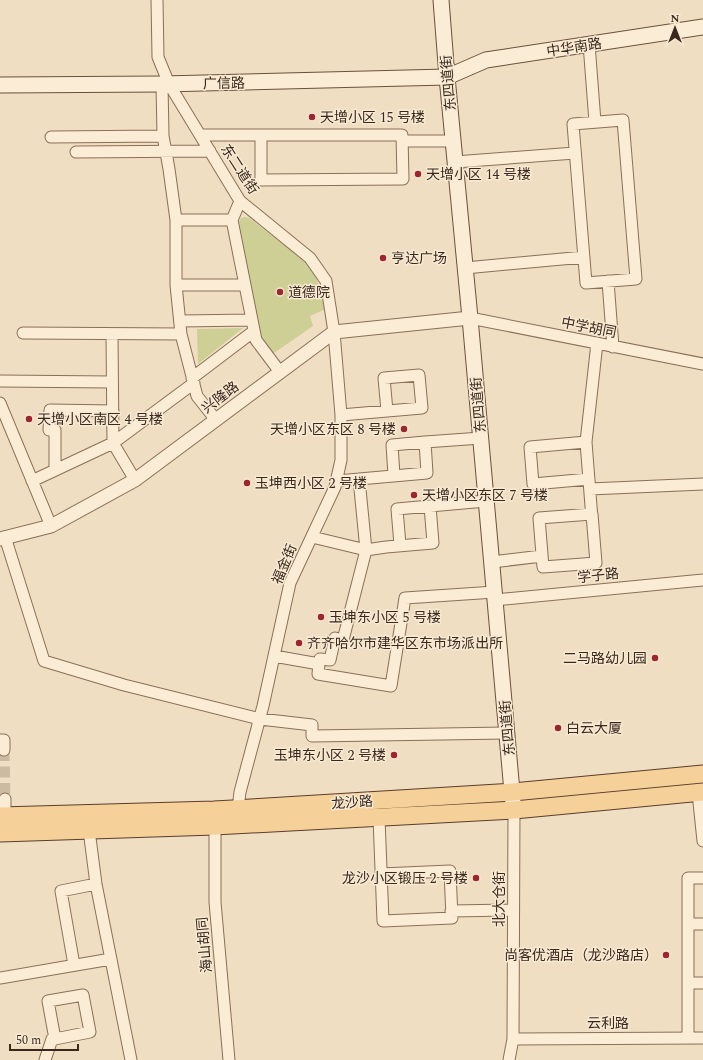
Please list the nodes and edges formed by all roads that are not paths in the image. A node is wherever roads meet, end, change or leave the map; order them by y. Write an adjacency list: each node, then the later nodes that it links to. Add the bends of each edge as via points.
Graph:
1 (157, 0): 6 (street, 东二道街, via 158,57)
2 (441, 0): 5 (main road, 东四道街)
3 (703, 27): 4 (main road, 中华南路)
4 (589, 44): 5 (main road, 中华南路, via 486,60); 8 (street)
5 (447, 77): 6 (main road, 广信路); 14 (main road, 东四道街)
6 (166, 84): 7 (main road, 广信路); 9 (street, 东二道街); 12 (street)
7 (0, 85)
8 (595, 122): 18 (street, via 573,124); 25 (street, via 623,120 636,279)
9 (200, 135): 10 (street); 16 (street, 东二道街)
10 (261, 135): 13 (street, via 402,134); 13 (street, via 261,180 403,180)
11 (51, 136): 12 (street)
12 (163, 136): 15 (street)
13 (402, 141): 14 (street)
14 (453, 141): 19 (main road, 东四道街)
15 (165, 151): 16 (street); 17 (street); 21 (street)
16 (210, 151): 20 (street, 东二道街)
17 (76, 152)
18 (575, 153): 19 (street); 23 (street)
19 (455, 162): 24 (main road, 东四道街)
20 (240, 201): 22 (street); 31 (street, 东二道街, via 310,258 326,281)
21 (176, 220): 22 (street); 26 (street)
22 (232, 220): 27 (street)
23 (584, 257): 24 (street); 25 (street, via 586,283)
24 (465, 268): 28 (main road, 东四道街)
25 (608, 281): 36 (street)
26 (176, 285): 27 (street); 29 (street)
27 (245, 285): 30 (street)
28 (470, 318): 31 (street); 35 (street, 中学胡同); 48 (main road, 东四道街)
29 (180, 321): 30 (street); 34 (street)
30 (253, 326): 38 (street, via 256,340); 40 (street)
31 (334, 332): 38 (street, 兴隆路); 45 (street, 福金街)
32 (23, 333): 33 (street)
33 (112, 334): 34 (street); 41 (street)
34 (181, 334): 40 (street)
35 (597, 343): 36 (street, 中学胡同); 50 (street)
36 (613, 347): 37 (street, 中学胡同)
37 (703, 364)
38 (280, 372): 46 (street, 兴隆路)
39 (0, 381): 41 (street)
40 (193, 381): 46 (street, via 197,396); 51 (street)
41 (112, 382): 43 (street)
42 (0, 403): 47 (street)
43 (113, 411): 51 (street); 52 (street, via 50,410 49,430 55,430)
44 (387, 411): 45 (street)
45 (341, 415): 57 (street, 福金街, via 341,460)
46 (216, 420): 55 (street, 兴隆路)
47 (4, 426): 56 (street)
48 (481, 438): 49 (street); 60 (main road, 东四道街)
49 (425, 442): 53 (street, via 392,445); 53 (street, via 428,473)
50 (586, 442): 58 (street); 58 (street, via 530,447 532,484)
51 (113, 443): 52 (street); 55 (street)
52 (55, 470): 56 (street)
53 (394, 475): 54 (street)
54 (359, 479): 57 (street); 67 (street)
55 (135, 480): 63 (street, 兴隆路)
56 (32, 481): 63 (street)
57 (337, 481): 64 (street, 福金街)
58 (589, 484): 59 (street); 62 (street)
59 (703, 484)
60 (486, 501): 61 (street); 69 (main road, 东四道街)
61 (430, 506): 66 (street, via 397,508); 66 (street, via 434,543)
62 (592, 519): 68 (street, via 592,514 539,518); 68 (street, via 596,563 543,567)
63 (51, 526): 65 (street, 兴隆路)
64 (312, 537): 67 (street); 72 (street, 福金街, via 290,582)
65 (3, 538): 74 (street, via 44,661 124,685)
66 (400, 545): 67 (street)
67 (366, 550): 73 (street, via 343,640 335,638 330,660 320,659)
68 (542, 556): 69 (street)
69 (492, 562): 71 (main road, 东四道街)
70 (703, 580): 71 (street, 学子路)
71 (495, 596): 73 (street, 学子路, via 405,598 390,686 318,674); 75 (main road, 东四道街)
72 (274, 656): 73 (street); 74 (street, 福金街)
73 (319, 664)
74 (260, 719): 75 (street, via 312,725 312,736); 80 (street, 福金街, via 240,792)
75 (507, 733): 77 (main road, 东四道街)
76 (703, 774): 77 (main road, 龙沙路)
77 (513, 792): 80 (main road, 龙沙路); 81 (main road, 东四道街)
78 (700, 793): 81 (main road, 龙沙路); 87 (street)
79 (4, 799): 82 (street)
80 (238, 809): 82 (main road, 龙沙路)
81 (514, 810): 83 (main road, 龙沙路); 91 (street, 北大仓街)
82 (2, 816)
83 (379, 818): 84 (main road, 龙沙路); 88 (street)
84 (215, 826): 85 (main road, 龙沙路); 106 (street, 海山胡同, via 215,902)
85 (90, 830): 86 (main road, 龙沙路); 90 (street)
86 (0, 833)
87 (703, 841)
88 (381, 874): 92 (street, via 450,871); 92 (street, via 383,921 452,918)
89 (703, 878): 93 (street, via 688,878)
90 (96, 884): 95 (street); 96 (street, via 60,891)
91 (514, 910): 92 (street); 103 (street, 北大仓街)
92 (451, 911)
93 (688, 924): 94 (street); 98 (street)
94 (703, 924)
95 (111, 959): 96 (street); 105 (street)
96 (74, 966): 97 (street)
97 (0, 978)
98 (688, 983): 99 (street); 100 (street)
99 (703, 983)
100 (688, 1038): 101 (street, 云利路); 103 (street, 云利路)
101 (703, 1038)
102 (55, 1039): 102 (street, via 90,1032 83,995 48,1001); 104 (street, via 52,1040)
103 (513, 1039): 107 (street, 北大仓街)
104 (45, 1060)
105 (131, 1060)
106 (229, 1060)
107 (509, 1060)

